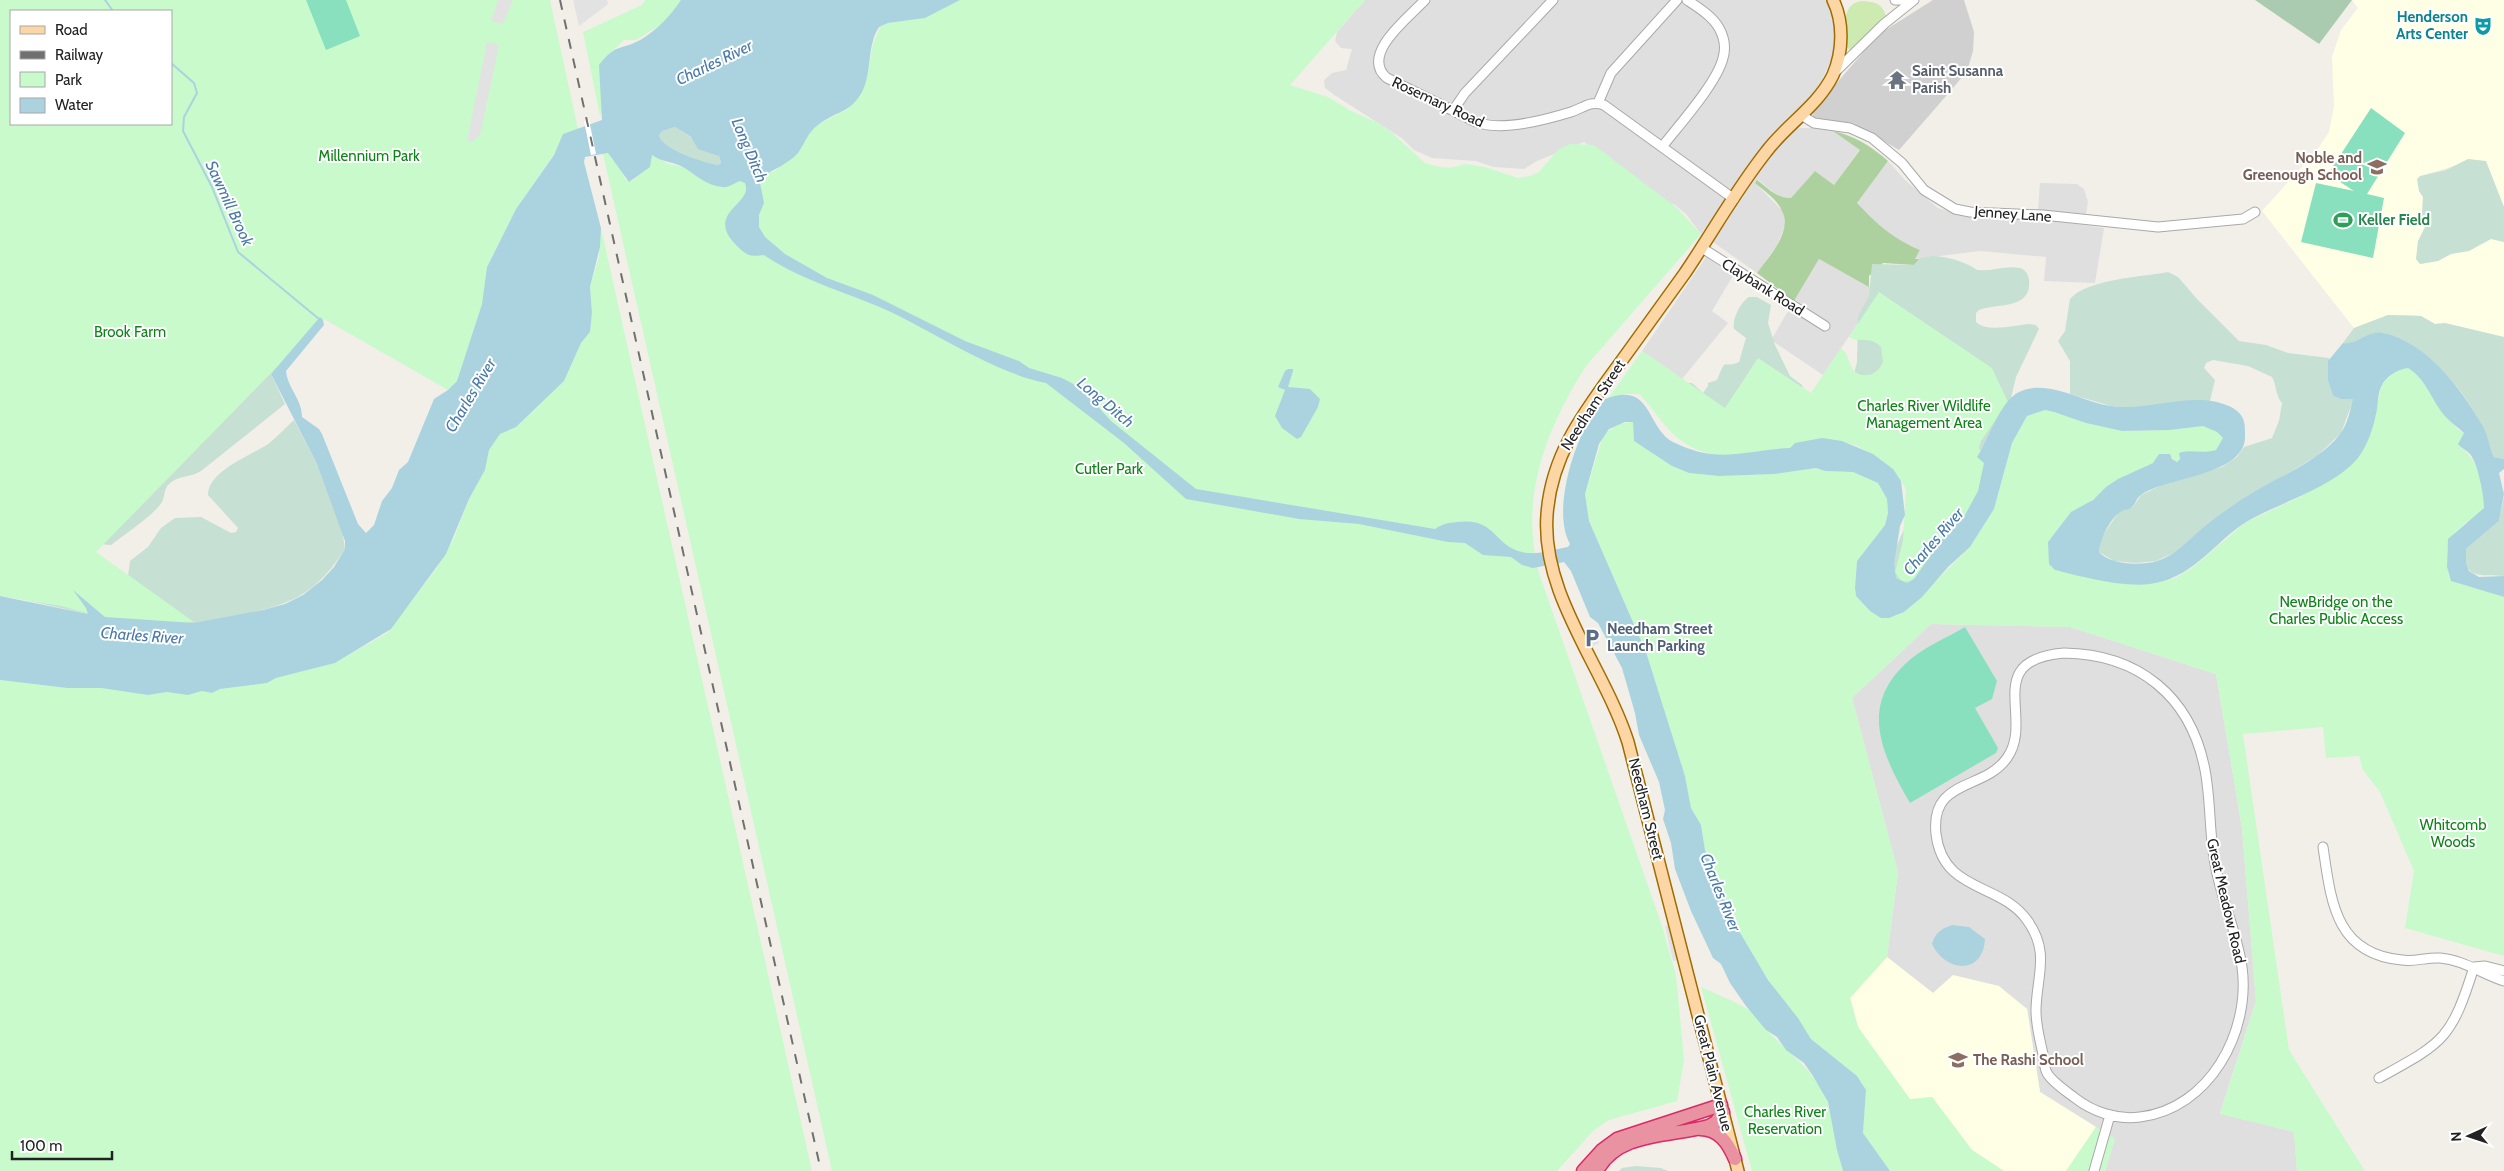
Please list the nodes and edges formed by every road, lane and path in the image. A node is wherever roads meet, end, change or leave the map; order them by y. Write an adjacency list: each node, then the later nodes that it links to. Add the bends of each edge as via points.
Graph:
1 (1426, 0): 10 (street, Rosemary Road, via 1383,45 1379,56 1380,69 1392,81)
2 (1553, 0): 10 (street, via 1465,93)
3 (1677, 0): 9 (street, via 1611,73)
4 (1687, 0): 12 (street, via 1716,24 1724,41 1724,55 1714,78)
5 (1833, 0): 8 (main road, Needham Street, via 1839,15 1841,37)
6 (1895, 0): 7 (street)
7 (1912, 0): 8 (street, via 1876,30)
8 (1832, 75): 11 (main road, Needham Street)
9 (1598, 103): 10 (street, Rosemary Road, via 1569,113 1495,126 1481,124); 12 (street)
10 (1454, 110)
11 (1801, 115): 13 (main road, Needham Street, via 1765,153); 14 (street, Jenney Lane, via 1814,123 1850,128 1872,138 1902,162 1929,195 1962,211 2043,215 2158,227 2243,219)
12 (1662, 147): 13 (street)
13 (1734, 199): 15 (main road, Needham Street)
14 (2255, 212)
15 (1702, 248): 16 (street, Claybank Road); 20 (main road, Needham Street, via 1565,443 1548,496 1546,519 1553,573 1566,608 1623,726)
16 (1825, 326)
17 (2322, 848): 18 (street, via 2334,910 2344,930 2356,942 2370,951 2395,959 2440,958)
18 (2474, 967): 19 (street); 21 (street, via 2484,975); 22 (street, via 2461,1008 2445,1036 2426,1052)
19 (2504, 971)
20 (1688, 975): 23 (main road, Great Plain Avenue)
21 (2504, 981)
22 (2379, 1078)
23 (1722, 1108): 25 (highway, via 1712,1124); 26 (main road, Great Plain Avenue); 27 (highway, via 1618,1139 1602,1150)
24 (2110, 1115): 24 (street, Great Meadow Road, via 2133,1117 2165,1111 2183,1102 2205,1082 2224,1058 2236,1030 2242,1000 2242,971 2215,864 2204,765 2184,718 2163,689 2133,667 2099,656 2059,654 2035,660 2019,674 2014,698 2016,734 2009,756 1993,771 1946,796 1938,811 1936,835 1942,853 1956,874 1969,884 2006,900 2030,924 2041,956 2036,1014 2046,1070 2080,1102); 29 (street)
25 (1698, 1129): 26 (highway, via 1718,1134 1730,1149); 28 (highway, via 1623,1145 1606,1158)
26 (1736, 1165)
27 (1583, 1171)
28 (1597, 1171)
29 (2094, 1171)

